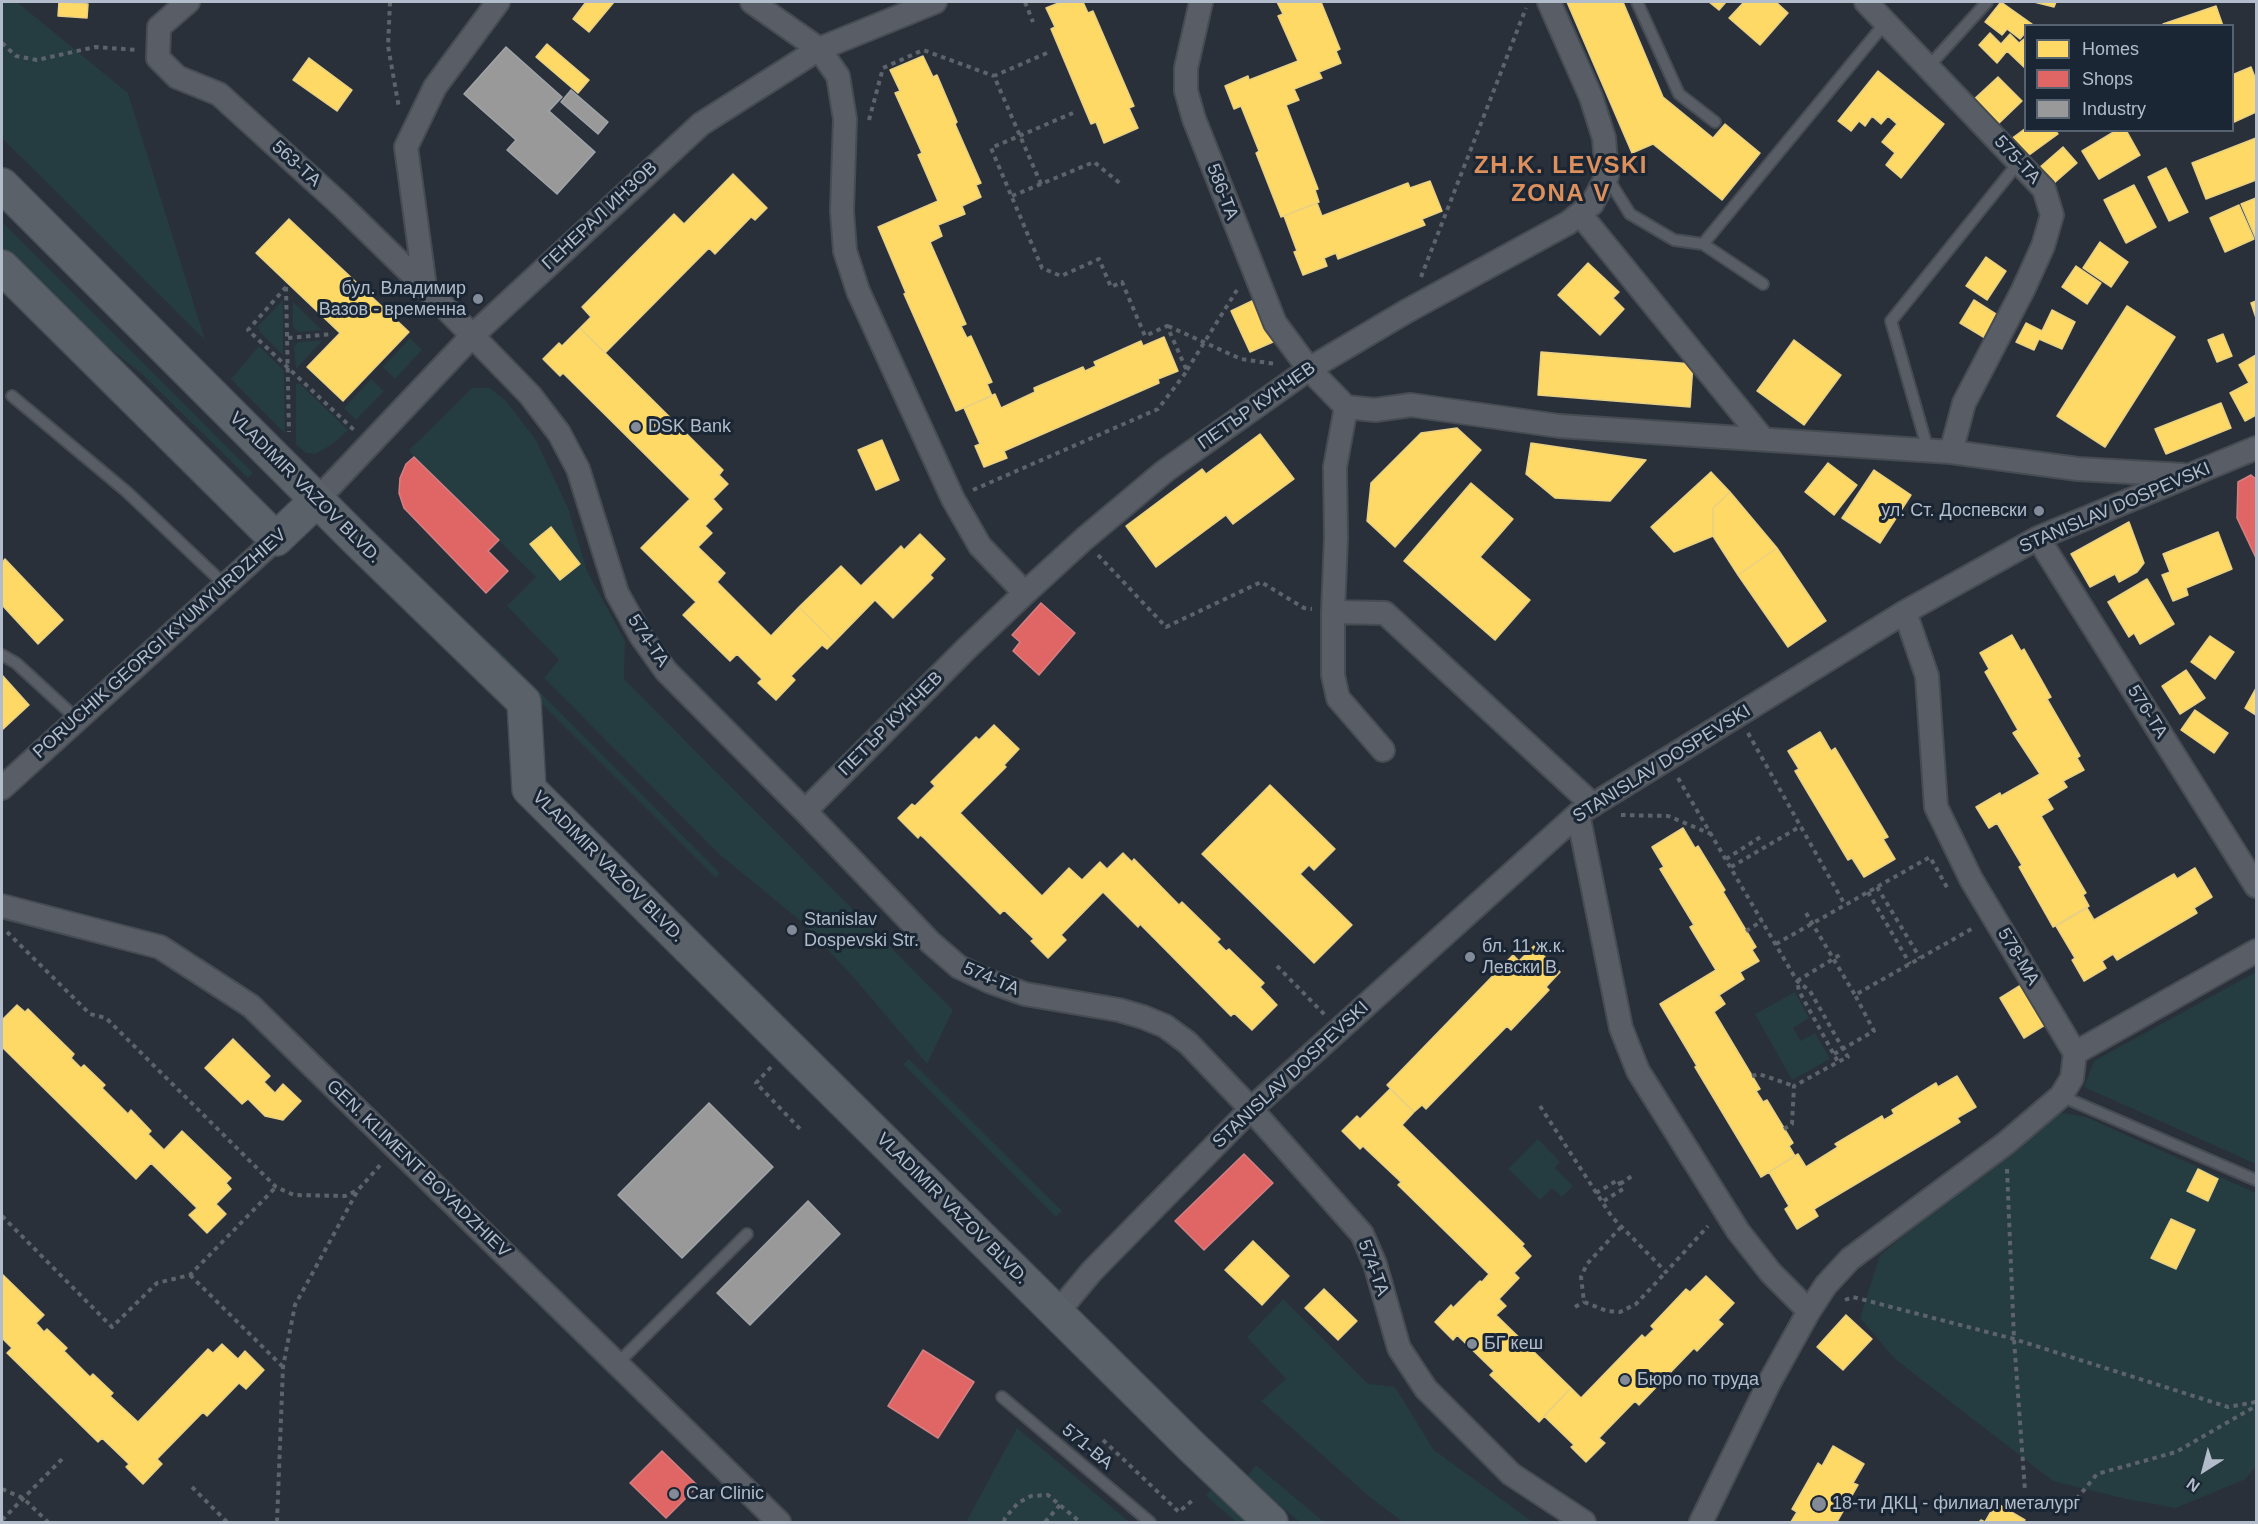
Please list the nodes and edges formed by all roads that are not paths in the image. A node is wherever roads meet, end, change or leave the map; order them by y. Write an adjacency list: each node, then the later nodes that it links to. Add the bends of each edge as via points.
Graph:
1 (188, 2): 21 (street, 563-ТА, via 159,27 158,58 177,76 219,94)
2 (498, 2): 21 (street, via 435,87 406,147)
3 (752, 2): 11 (street)
4 (935, 2): 11 (street, ГЕНЕРАЛ ИНЗОВ)
5 (1200, 2): 23 (street, 586-ТА, via 1186,68 1186,91 1194,119 1275,323)
6 (1549, 2): 15 (street, via 1591,97 1604,138)
7 (1637, 2): 13 (lane, via 1679,94)
8 (1866, 2): 10 (street, 575-ТА)
9 (1986, 2): 12 (lane)
10 (1886, 22): 12 (street, 575-ТА); 18 (lane)
11 (819, 49): 22 (street, ГЕНЕРАЛ ИНЗОВ, via 701,123); 34 (street, via 838,76 845,119 845,251 858,291 953,499 980,546)
12 (1929, 66): 14 (street, 575-ТА)
13 (1715, 122)
14 (2019, 162): 28 (street, 575-ТА, via 2044,189 2052,214 2023,290); 28 (lane, via 1891,321)
15 (1607, 176): 17 (street, ПЕТЪР КУНЧЕВ, via 1592,204); 18 (lane, via 1630,214 1674,240)
16 (2, 185): 30 (main road, VLADIMIR VAZOV BLVD.)
17 (1580, 214): 23 (street, ПЕТЪР КУНЧЕВ); 26 (street)
18 (1703, 244): 20 (lane)
19 (2, 267): 32 (main road)
20 (1762, 284)
21 (425, 287): 22 (street, 563-ТА)
22 (471, 336): 30 (street, ГЕНЕРАЛ ИНЗОВ); 42 (street, 574-ТА, via 530,395 559,433 578,470 617,593 666,671)
23 (1309, 369): 25 (street, 586-ТА); 34 (street, ПЕТЪР КУНЧЕВ, via 1165,471)
24 (12, 396): 33 (lane, via 127,492)
25 (1346, 407): 26 (street, via 1375,410 1411,405 1559,426); 35 (street, via 1335,467)
26 (1763, 439): 28 (street)
27 (2256, 448): 29 (street, STANISLAV DOSPEVSKI)
28 (1940, 452): 29 (street, via 2078,469)
29 (2189, 475): 31 (street, STANISLAV DOSPEVSKI)
30 (317, 500): 32 (main road, PORUCHIK GEORGI KYUMYURDZHIEV); 52 (main road, VLADIMIR VAZOV BLVD., via 524,702 529,789)
31 (2038, 538): 36 (street, STANISLAV DOSPEVSKI); 43 (street, 576-ТА)
32 (276, 539): 33 (street, PORUCHIK GEORGI KYUMYURDZHIEV)
33 (225, 585): 38 (street, PORUCHIK GEORGI KYUMYURDZHIEV)
34 (1026, 593): 42 (street, ПЕТЪР КУНЧЕВ)
35 (1333, 612): 39 (street, via 1334,687 1338,698); 41 (street, via 1386,613)
36 (1905, 612): 41 (street, STANISLAV DOSPEVSKI); 46 (street, 578-МА, via 1927,676 1935,807 1971,879)
37 (2, 655): 38 (lane, via 16,663)
38 (77, 719): 40 (street, PORUCHIK GEORGI KYUMYURDZHIEV)
39 (1383, 750)
40 (2, 788)
41 (1586, 810): 48 (street, STANISLAV DOSPEVSKI); 51 (street, via 1622,1028 1638,1071 1738,1231)
42 (805, 811): 48 (street, 574-ТА, via 958,967 1025,994 1119,1010 1166,1026 1188,1043)
43 (2256, 886)
44 (2, 906): 53 (street, GEN. KLIMENT BOYADZHIEV, via 160,947 250,1006)
45 (2256, 951): 46 (street)
46 (2075, 1053): 47 (street, via 2072,1078)
47 (2061, 1096): 49 (lane); 51 (street, via 2006,1143 1850,1259)
48 (1251, 1109): 52 (street, STANISLAV DOSPEVSKI, via 1092,1271); 58 (street, 574-ТА, via 1362,1234 1375,1264 1399,1348 1426,1389 1511,1474)
49 (2256, 1180)
50 (747, 1234): 53 (lane)
51 (1809, 1311): 59 (street)
52 (1057, 1313): 57 (main road, VLADIMIR VAZOV BLVD.)
53 (617, 1365): 55 (street, GEN. KLIMENT BOYADZHIEV)
54 (1002, 1397): 56 (lane, 571-ВА)
55 (779, 1522)
56 (1150, 1522)
57 (1271, 1522)
58 (1584, 1522)
59 (1701, 1522)

